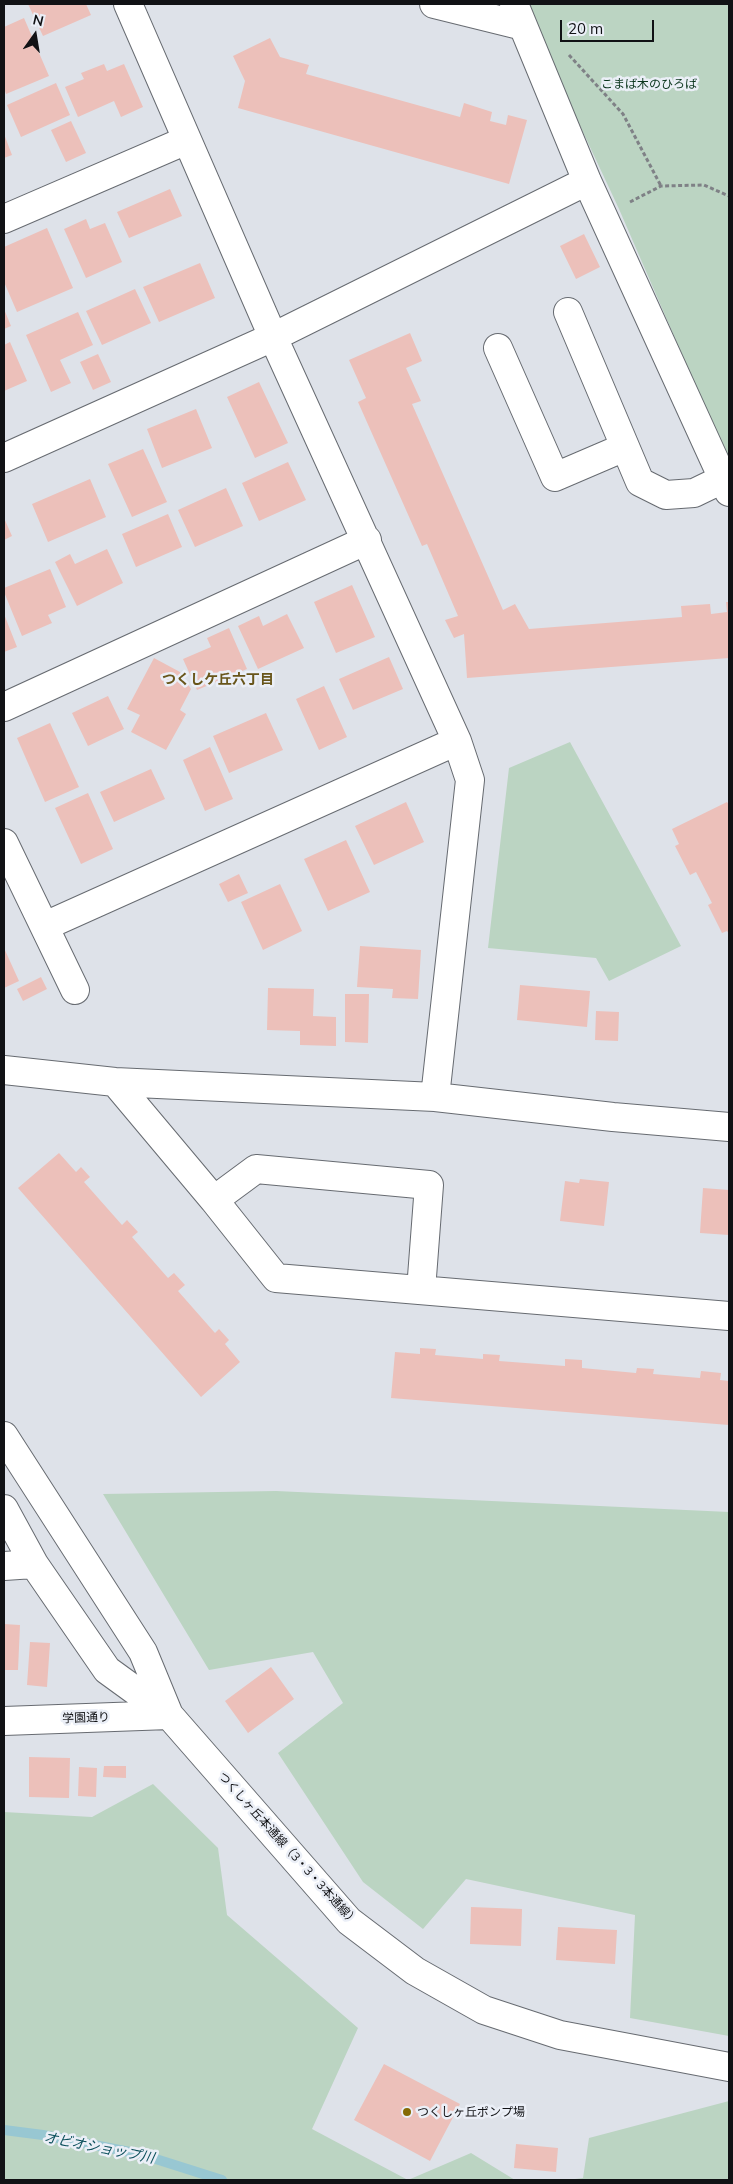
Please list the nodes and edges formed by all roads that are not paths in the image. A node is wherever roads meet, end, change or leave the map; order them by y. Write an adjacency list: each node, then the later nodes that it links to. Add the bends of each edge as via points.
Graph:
1 (128, 4): 4 (street)
2 (434, 4): 3 (street)
3 (519, 15): 5 (street)
4 (187, 140): 6 (street); 8 (street)
5 (587, 181): 8 (street); 12 (street)
6 (4, 219)
7 (568, 312): 10 (street)
8 (273, 337): 11 (street); 13 (street)
9 (498, 348): 10 (street, via 555,477)
10 (625, 447): 12 (street, via 640,482 666,495)
11 (4, 458)
12 (726, 486)
13 (367, 540): 14 (street); 15 (street)
14 (4, 706)
15 (457, 741): 17 (street); 21 (street, via 470,780)
16 (4, 843): 17 (street)
17 (45, 926): 18 (street)
18 (75, 990)
19 (4, 1070): 20 (street)
20 (115, 1082): 21 (street); 23 (street)
21 (435, 1097): 22 (street)
22 (729, 1126)
23 (214, 1200): 24 (street, via 276,1278); 24 (street, via 256,1169 429,1185)
24 (421, 1290): 25 (street)
25 (729, 1316)
26 (4, 1436): 30 (street, つくしヶ丘本通線（3・3・3本通線）, via 143,1652)
27 (4, 1509): 28 (street, つくしヶ丘本通線（3・3・3本通線）)
28 (34, 1564): 29 (street); 30 (street, つくしヶ丘本通線（3・3・3本通線）, via 107,1670)
29 (4, 1566)
30 (169, 1715): 31 (street, 学園通り); 32 (street, つくしヶ丘本通線（3・3・3本通線）, via 349,1921 414,1971 484,2010 560,2035)
31 (4, 1721)
32 (729, 2067)

